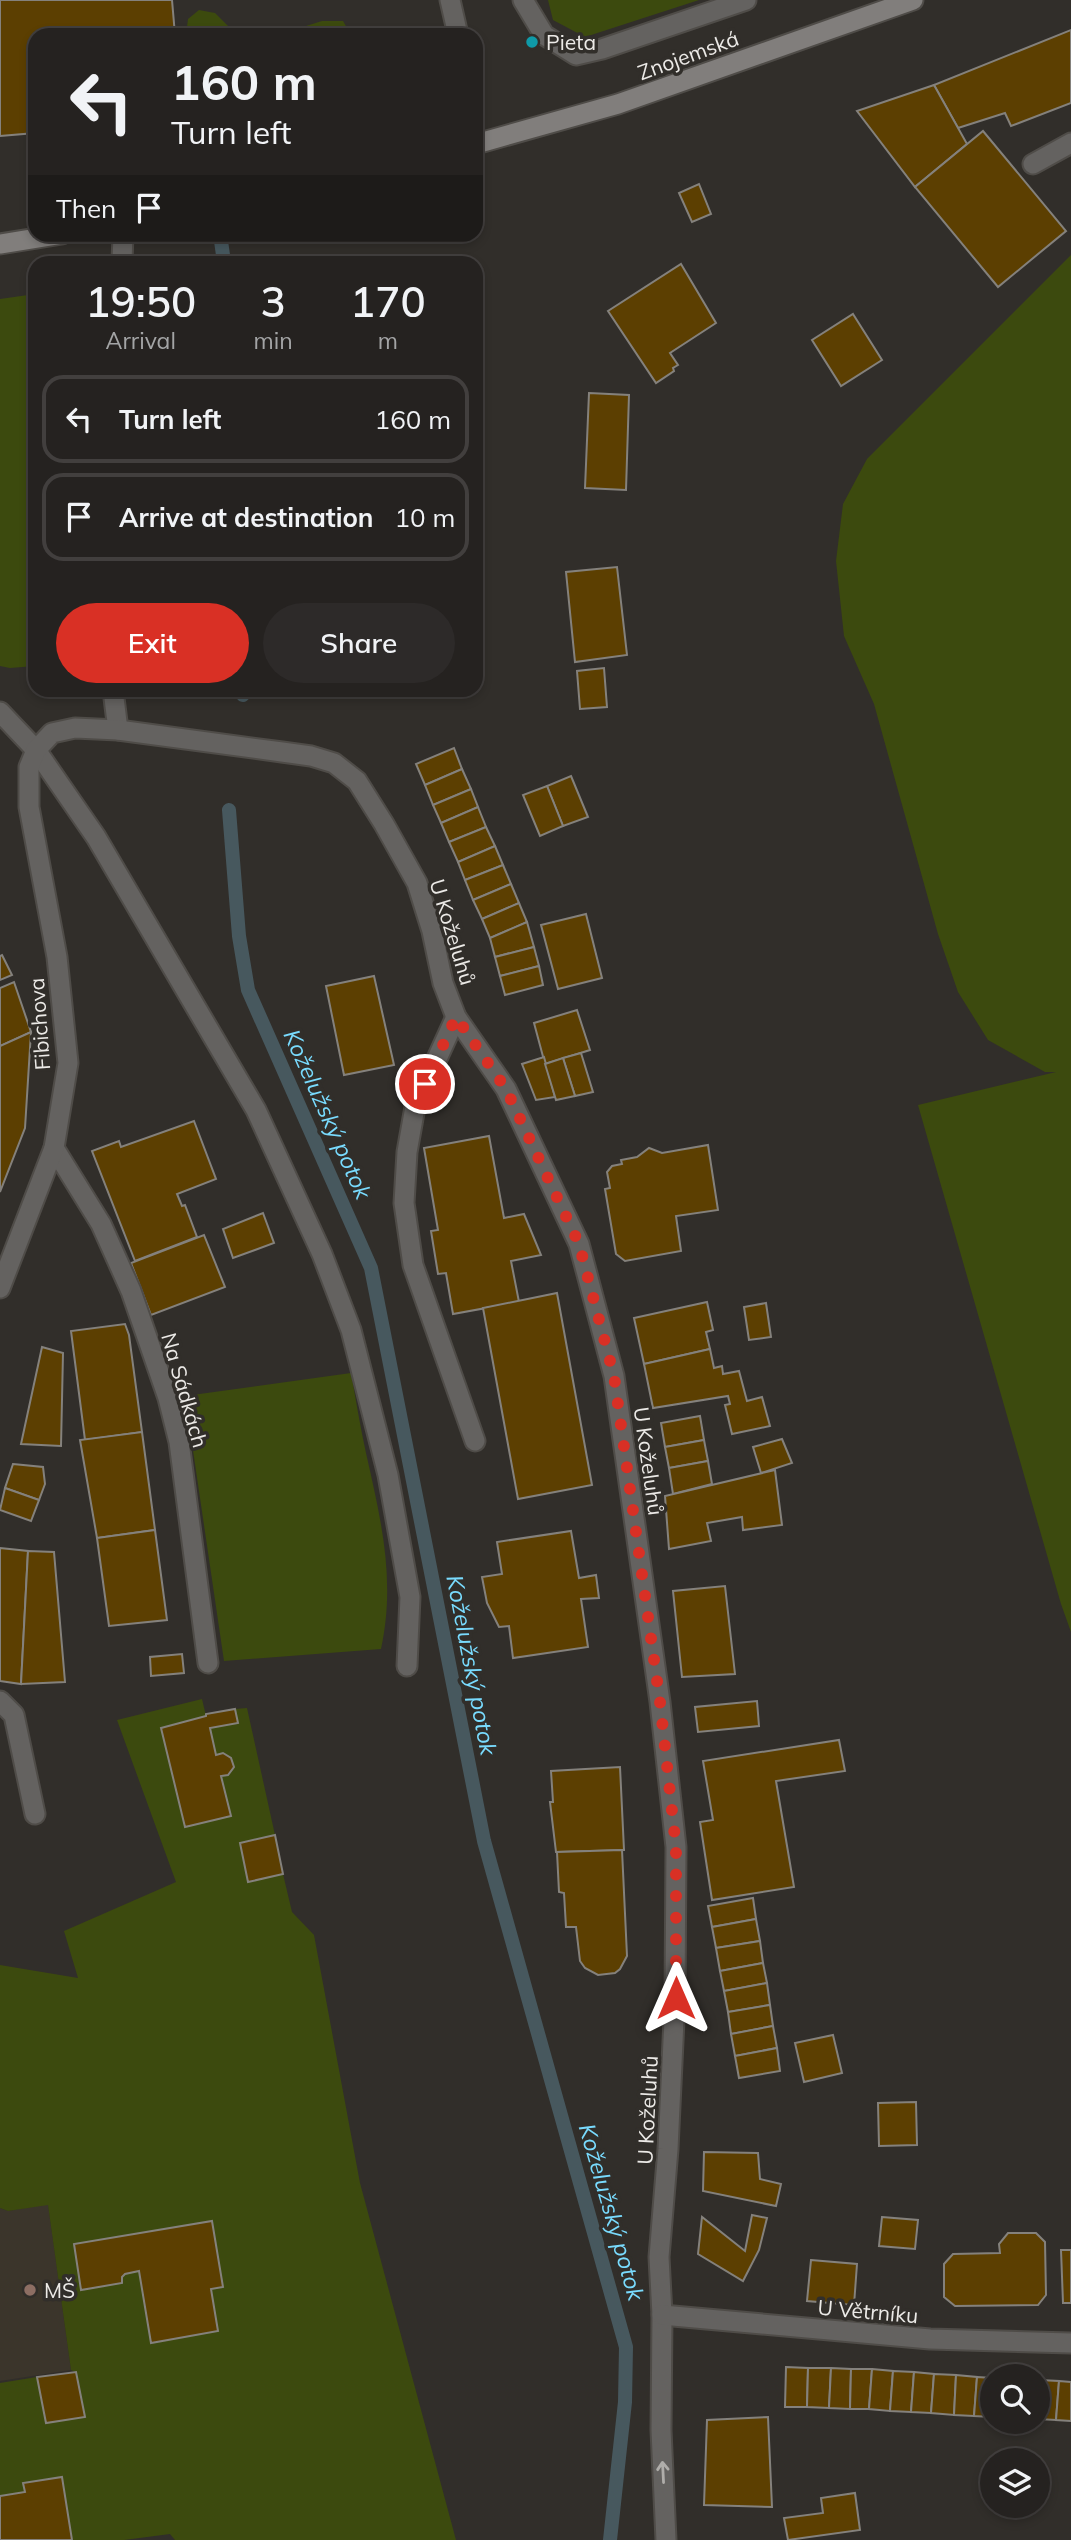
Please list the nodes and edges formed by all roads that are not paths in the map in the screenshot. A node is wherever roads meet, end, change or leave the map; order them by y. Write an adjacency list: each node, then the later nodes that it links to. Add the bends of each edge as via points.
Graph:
1 (450, 0): 5 (street)
2 (523, 0): 3 (street, Znojemská, via 544,35 576,55)
3 (746, 0)
4 (913, 0): 6 (main road, Znojemská, via 618,104)
5 (456, 28)
6 (483, 138)
7 (1071, 143): 8 (street)
8 (1033, 164)
9 (28, 239): 10 (main road)
10 (0, 244)
11 (114, 697): 13 (street)
12 (0, 712): 14 (street)
13 (118, 730): 14 (street, U Koželuhů, via 75,728 52,733); 15 (street, U Koželuhů, via 311,756 334,763 357,781 417,883)
14 (36, 750): 16 (street, Fibichova, via 29,767 29,807 57,957 68,1063); 20 (street, via 96,837 256,1110 322,1254 351,1330 388,1475 410,1597)
15 (456, 1017): 18 (street, via 415,1107 404,1203 414,1265); 23 (street, U Koželuhů, via 506,1089 579,1244 614,1376 676,1847 676,1998 659,2257)
16 (54, 1148): 17 (street, Fibichova); 19 (street, Na Sádkách, via 101,1224 131,1291 168,1398 179,1442)
17 (0, 1288)
18 (475, 1441)
19 (208, 1663)
20 (407, 1666)
21 (0, 1702): 22 (street, via 14,1715)
22 (35, 1814)
23 (662, 2315): 24 (street, U Větrníku, via 930,2339); 25 (street, U Koželuhů, one-way to 23)
24 (1071, 2343)
25 (666, 2540)

